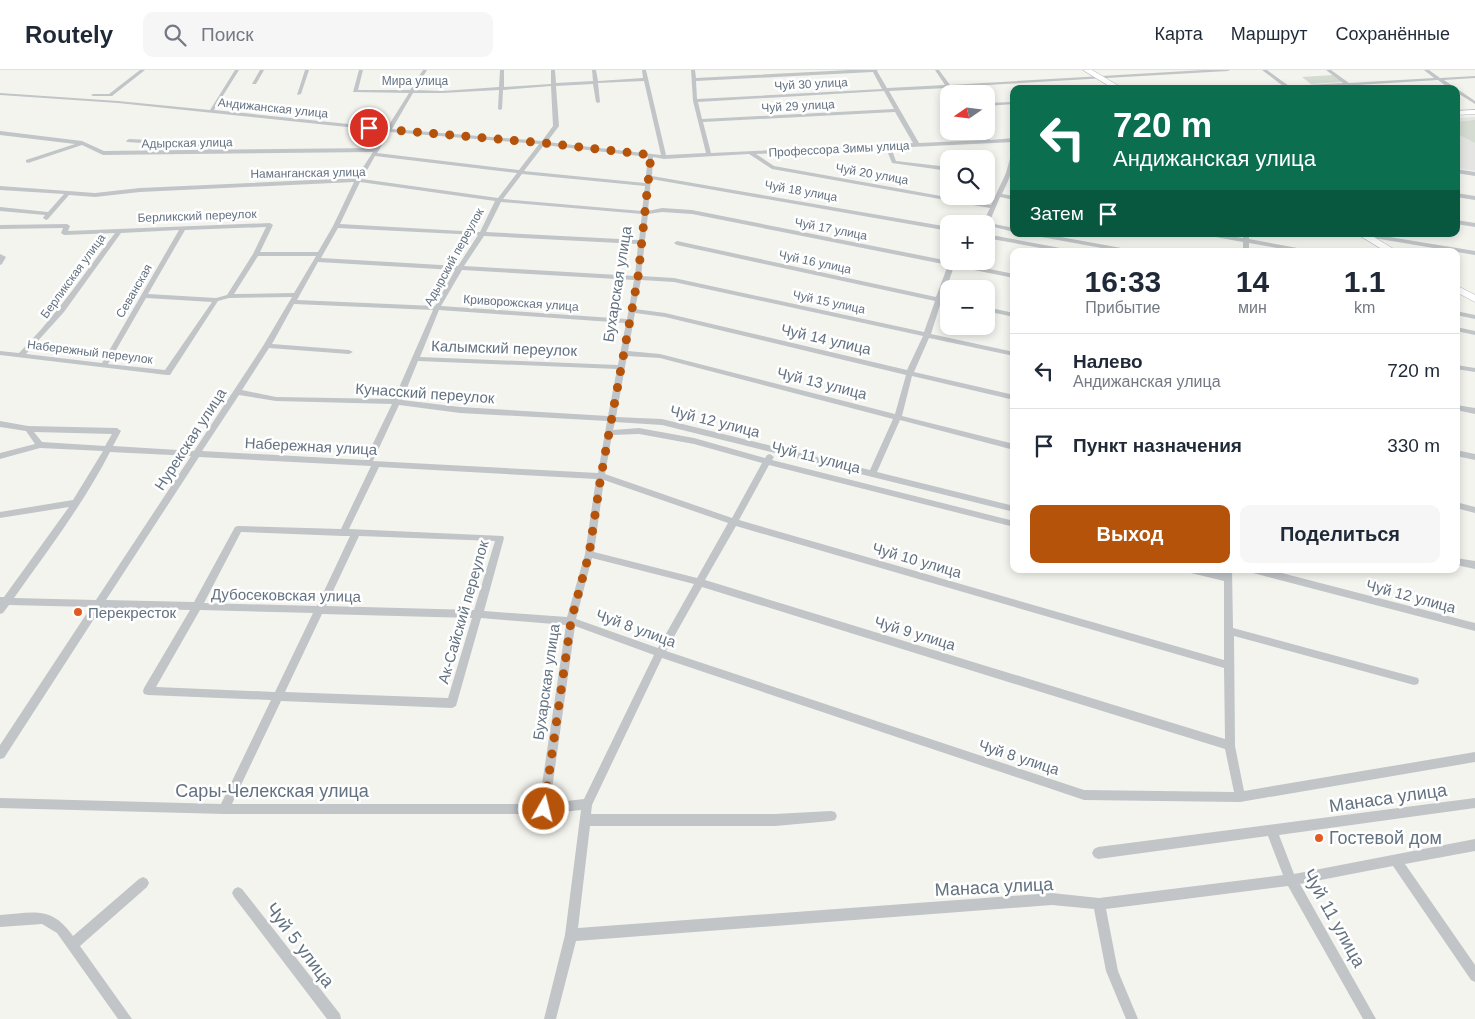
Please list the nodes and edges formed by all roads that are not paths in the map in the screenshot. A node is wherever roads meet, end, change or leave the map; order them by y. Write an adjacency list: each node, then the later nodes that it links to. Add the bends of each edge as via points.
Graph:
1 (144, 70): 36 (street, via 110,95)
2 (237, 70): 49 (street)
3 (262, 70): 25 (street)
4 (307, 70): 41 (street)
5 (360, 70): 38 (street, Мира улица, via 355,91)
6 (425, 70): 38 (street, Нурекская улица)
7 (502, 70): 35 (street)
8 (553, 70): 26 (street, Адырский переулок)
9 (594, 70): 24 (street)
10 (644, 70): 21 (street)
11 (693, 70): 23 (street)
12 (875, 70): 23 (street); 37 (street)
13 (937, 70): 28 (street)
14 (1087, 70): 19 (street)
15 (1228, 70): 19 (street, Чуй 30 улица)
16 (1264, 70): 31 (street)
17 (1328, 70): 27 (street)
18 (1426, 70): 22 (street)
19 (1099, 77): 29 (street, Чуй 30 улица); 30 (street)
20 (1475, 77): 22 (street)
21 (646, 79): 24 (street, Мира улица); 67 (street)
22 (1440, 79): 27 (street); 33 (street)
23 (694, 80): 42 (street)
24 (596, 82): 26 (street, Мира улица); 43 (street)
25 (254, 83)
26 (555, 84): 35 (street, Мира улица); 59 (street, Адырский переулок, via 556,126)
27 (1348, 84): 32 (street)
28 (947, 85)
29 (965, 85)
30 (1113, 85)
31 (1283, 85)
32 (1333, 85)
33 (1448, 85)
34 (940, 87): 37 (street, Чуй 30 улица)
35 (502, 88): 38 (street, Мира улица); 47 (street)
36 (0, 89)
37 (885, 90): 42 (street, Чуй 30 улица); 48 (street)
38 (411, 93): 53 (street, Нурекская улица)
39 (1460, 93): 45 (street)
40 (0, 94): 49 (street, Андижанская улица)
41 (299, 94)
42 (695, 101): 52 (street)
43 (598, 102)
44 (1010, 103): 46 (street)
45 (1475, 103)
46 (995, 104)
47 (500, 109)
48 (897, 110): 52 (street, Чуй 29 улица); 60 (street)
49 (211, 112): 53 (street, Андижанская улица)
50 (1475, 112): 51 (street)
51 (1460, 113)
52 (701, 121): 66 (street)
53 (389, 130): 59 (street, Андижанская улица); 63 (street, Нурекская улица)
54 (0, 134): 58 (street, Адырская улица)
55 (1010, 140): 57 (street, Профессора Зимы улица)
56 (129, 141): 62 (street, via 188,144)
57 (989, 142): 60 (street, Профессора Зимы улица)
58 (82, 143): 62 (street, Адырская улица, via 103,153); 68 (street)
59 (544, 143): 65 (street, Андижанская улица); 70 (street, Адырский переулок)
60 (916, 145): 61 (street, Профессора Зимы улица)
61 (888, 146): 64 (street, Профессора Зимы улица); 69 (street, via 894,162)
62 (227, 152): 63 (street, Адырская улица)
63 (376, 152): 70 (street, Адырская улица); 74 (street, Нурекская улица)
64 (750, 153): 66 (street, Профессора Зимы улица); 83 (street, Чуй 20 улица, via 772,167)
65 (651, 155): 67 (street, Андижанская улица); 75 (street, Бухарская улица)
66 (709, 155): 67 (street, Профессора Зимы улица)
67 (664, 157)
68 (28, 161)
69 (940, 168)
70 (522, 172): 75 (street, Адырская улица); 82 (street, Адырский переулок)
71 (1460, 172): 72 (street)
72 (1475, 174)
73 (1010, 175): 78 (street)
74 (358, 180): 77 (street, Наманганская улица); 82 (street, Наманганская улица); 92 (street, Нурекская улица)
75 (648, 181): 85 (street, Бухарская улица); 95 (street, Чуй 18 улица)
76 (0, 188): 77 (street, Наманганская улица)
77 (67, 194): 86 (street)
78 (998, 195): 80 (street); 83 (street)
79 (1460, 196): 81 (street)
80 (1010, 197)
81 (1475, 198)
82 (499, 200): 85 (street, Наманганская улица); 98 (street, Адырский переулок)
83 (994, 207): 87 (street)
84 (0, 209): 86 (street)
85 (645, 213): 104 (street, Бухарская улица); 116 (street, Чуй 17 улица, via 662,210 692,212)
86 (50, 214): 89 (street)
87 (990, 215)
88 (1460, 223): 90 (street)
89 (40, 225): 91 (street); 97 (street, Берликский переулок, via 67,226 64,233)
90 (1475, 225)
91 (0, 226)
92 (336, 226): 98 (street); 115 (street, Нурекская улица)
93 (995, 226): 96 (street)
94 (183, 228): 97 (street, Берликский переулок); 113 (street, Берликский переулок, via 270,225); 124 (street, Севанская)
95 (940, 228)
96 (1010, 229)
97 (120, 230): 145 (street, Берликская улица, via 70,302)
98 (481, 235): 104 (street); 118 (street, Адырский переулок)
99 (1052, 237): 107 (street)
100 (1246, 237): 108 (street)
101 (1367, 237): 109 (street)
102 (1380, 237): 110 (street)
103 (995, 238): 106 (street)
104 (642, 242): 122 (street, Бухарская улица)
105 (678, 243): 129 (street, Чуй 16 улица)
106 (1050, 248)
107 (1111, 248)
108 (1291, 248)
109 (1387, 248)
110 (1445, 248)
111 (1460, 250): 112 (street)
112 (1475, 253)
113 (256, 254): 115 (street, Чуй 15 улица); 125 (street, Берликский переулок)
114 (0, 256): 117 (street, via 3,257)
115 (319, 257): 118 (street, Чуй 15 улица); 126 (street, Нурекская улица)
116 (940, 261)
117 (0, 262)
118 (460, 267): 122 (street, Чуй 15 улица); 130 (street, Адырский переулок)
119 (949, 270): 129 (street)
120 (985, 270): 121 (street, Чуй 17 улица)
121 (1010, 275)
122 (638, 277): 131 (street, Бухарская улица); 139 (street, Чуй 15 улица, via 674,280)
123 (1460, 290): 127 (street)
124 (145, 296): 128 (street); 147 (street, Севанская)
125 (229, 296): 126 (street, Криворожская улица); 128 (street)
126 (294, 299): 130 (street, Криворожская улица); 140 (street, Нурекская улица)
127 (1475, 299)
128 (216, 300): 147 (street, Набережный переулок, via 167,373)
129 (939, 300): 139 (street)
130 (437, 308): 136 (street, Криворожская улица); 146 (street, Адырский переулок)
131 (631, 311): 136 (street, Бухарская улица); 151 (street, Чуй 14 улица, via 665,315)
132 (995, 311): 133 (street)
133 (1010, 314)
134 (1460, 314): 135 (street)
135 (1475, 317)
136 (628, 321): 143 (street, Бухарская улица)
137 (1460, 330): 138 (street)
138 (1475, 333)
139 (927, 335): 144 (street, Чуй 15 улица); 151 (street)
140 (267, 346): 141 (street); 152 (street, Нурекская улица)
141 (349, 352)
142 (0, 353): 145 (street, Набережный переулок)
143 (623, 353): 148 (street, Бухарская улица); 157 (street, Чуй 13 улица, via 660,356)
144 (1010, 353)
145 (21, 355): 147 (street, Набережный переулок)
146 (416, 359): 148 (street, Калымский переулок); 154 (street, Адырский переулок)
147 (104, 365)
148 (620, 367): 158 (street, Бухарская улица)
149 (1460, 368): 150 (street)
150 (1475, 370)
151 (910, 372): 153 (street, Чуй 14 улица); 157 (street)
152 (237, 392): 154 (street, Кунасский переулок, via 276,399); 166 (street, Нурекская улица)
153 (1010, 397)
154 (397, 402): 158 (street, Кунасский переулок, via 460,410); 170 (street, Адырский переулок)
155 (1460, 408): 156 (street)
156 (1475, 411)
157 (898, 416): 163 (street, Чуй 13 улица); 173 (street)
158 (612, 418): 161 (street, Бухарская улица); 165 (street, Чуй 12 улица, via 662,422)
159 (0, 424): 160 (street)
160 (28, 429): 162 (street); 164 (street, via 117,431)
161 (609, 434): 171 (street, Чуй 11 улица, via 639,432 694,441); 174 (street, Бухарская улица)
162 (40, 445): 164 (street, Набережная улица); 168 (street, Набережная улица)
163 (1010, 446)
164 (108, 450): 166 (street, Набережная улица); 175 (street)
165 (774, 450): 171 (street); 173 (street, Чуй 12 улица)
166 (197, 454): 170 (street, Набережная улица); 191 (street, Нурекская улица)
167 (1460, 454): 169 (street)
168 (0, 456)
169 (1475, 457)
170 (368, 462): 172 (street, Набережная улица)
171 (768, 462): 180 (street); 181 (street, Чуй 11 улица)
172 (377, 463): 174 (street, Набережная улица); 182 (street)
173 (872, 474): 177 (street, Чуй 12 улица)
174 (601, 476): 180 (street, Чуй 10 улица); 184 (street, Бухарская улица)
175 (75, 503): 179 (street); 190 (street, via 49,543)
176 (1460, 506): 178 (street)
177 (1010, 508)
178 (1475, 510)
179 (0, 515)
180 (734, 522): 189 (street); 200 (street, Чуй 10 улица)
181 (1010, 523)
182 (344, 533): 183 (street, Ак-Сайский переулок); 192 (street, Ак-Сайский переулок, via 238,529)
183 (356, 533): 194 (street); 195 (street, Ак-Сайский переулок, via 500,538)
184 (589, 554): 189 (street, Чуй 9 улица); 196 (street, Бухарская улица)
185 (1460, 562): 186 (street)
186 (1475, 566)
187 (1228, 573): 198 (street)
188 (1268, 573): 197 (street, Чуй 12 улица)
189 (698, 582): 199 (street); 203 (street, Чуй 9 улица)
190 (3, 601): 191 (street, Дубосековская улица); 193 (street)
191 (99, 605): 192 (street, Дубосековская улица); 204 (street, Нурекская улица)
192 (196, 608): 194 (street, Дубосековская улица); 202 (street, Ак-Сайский переулок, via 148,691)
193 (0, 610)
194 (319, 610): 195 (street, Дубосековская улица); 202 (street)
195 (478, 614): 196 (street, Дубосековская улица); 202 (street, Ак-Сайский переулок, via 452,703)
196 (571, 621): 199 (street, Чуй 8 улица); 211 (street, Бухарская улица)
197 (1475, 627)
198 (1229, 631): 200 (street); 201 (street)
199 (660, 653): 206 (street, Чуй 8 улица, via 1084,795); 209 (street)
200 (1228, 665): 203 (street)
201 (1414, 681)
202 (277, 696): 210 (street)
203 (1230, 746): 206 (street)
204 (0, 754)
205 (1475, 757): 206 (street, Чуй 8 улица)
206 (1240, 797)
207 (0, 803): 210 (street, Сары-Челекская улица)
208 (1475, 803): 214 (street, Манаса улица)
209 (587, 804): 211 (street); 213 (street)
210 (224, 809): 211 (street, Сары-Челекская улица)
211 (544, 809)
212 (831, 816): 213 (street, via 775,820)
213 (585, 820): 223 (street)
214 (1272, 831): 216 (street, Манаса улица); 218 (street, Чуй 11 улица)
215 (1475, 844): 217 (street, Манаса улица)
216 (1098, 853)
217 (1395, 860): 218 (street, Манаса улица); 225 (street)
218 (1292, 880): 221 (street, Манаса улица); 230 (street, Чуй 11 улица)
219 (143, 883): 224 (street)
220 (238, 893): 227 (street, Чуй 5 улица)
221 (1098, 904): 223 (street, Манаса улица, via 1052,899); 229 (street, via 1112,971)
222 (0, 921): 224 (street, via 44,918 61,929)
223 (571, 935): 228 (street)
224 (72, 945): 226 (street)
225 (1475, 976)
226 (126, 1019)
227 (335, 1019)
228 (550, 1019)
229 (1132, 1019)
230 (1370, 1019)

